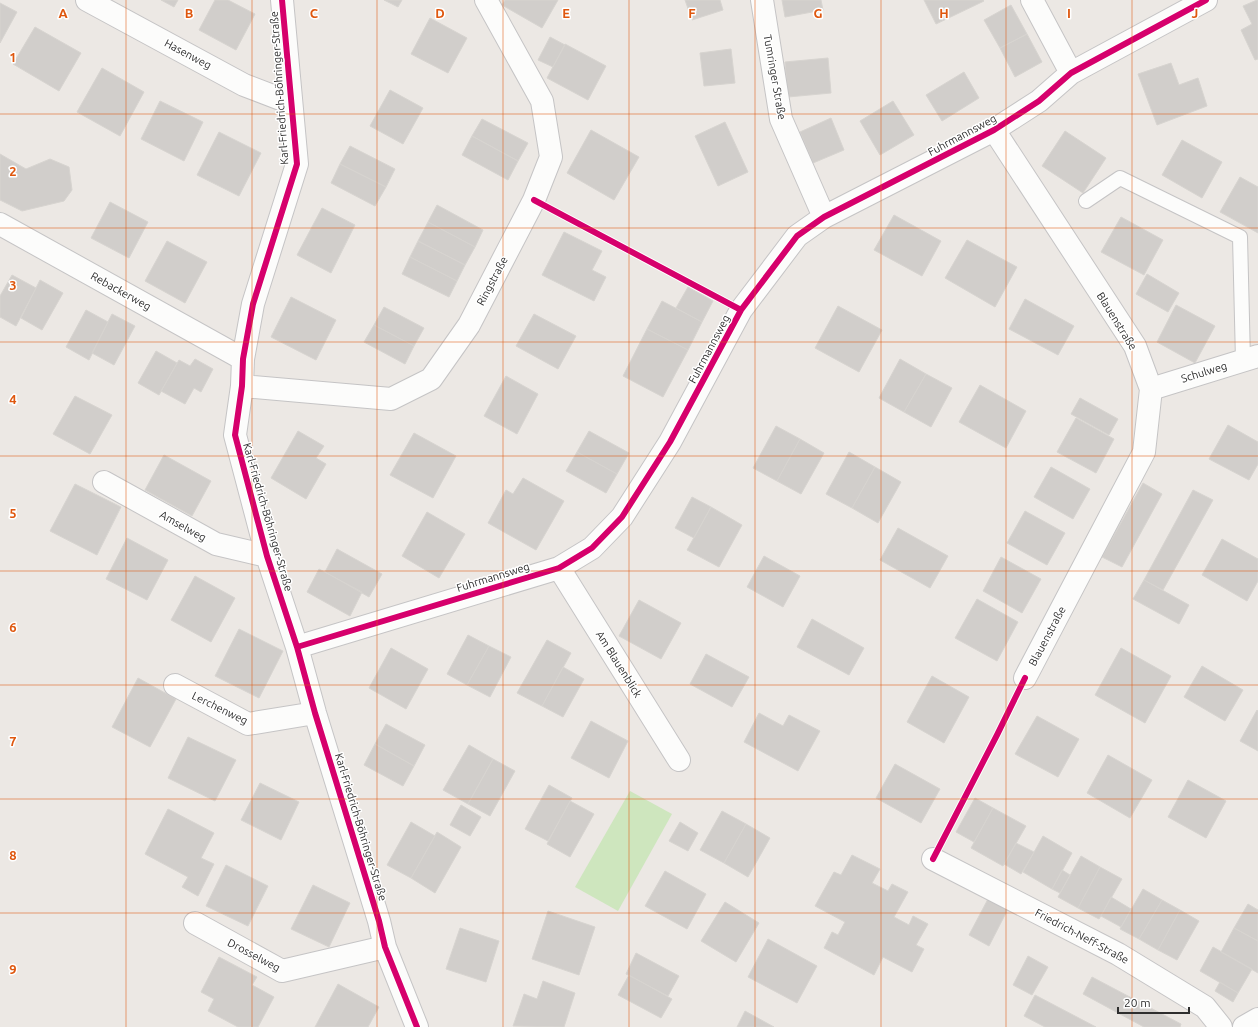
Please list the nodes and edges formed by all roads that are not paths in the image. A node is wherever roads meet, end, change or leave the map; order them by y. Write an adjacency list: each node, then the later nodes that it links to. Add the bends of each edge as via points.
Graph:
1 (87, 0): 8 (street, Hasenweg, via 244,85)
2 (282, 0): 8 (street, Karl-Friedrich-Böhringer-Straße)
3 (486, 0): 15 (street, Ringstraße, via 542,101 552,157 534,200 469,325 431,379 391,399)
4 (762, 0): 11 (street, Tumringer Straße, via 781,119)
5 (1032, 0): 7 (street)
6 (1206, 0): 7 (street, Fuhrmannsweg)
7 (1071, 73): 9 (street, Fuhrmannsweg, via 1039,101)
8 (291, 103): 13 (street, Karl-Friedrich-Böhringer-Straße, via 297,164 253,304)
9 (994, 130): 11 (street, Fuhrmannsweg); 16 (street, Blauenstraße, via 1135,346)
10 (1086, 202): 14 (lane, via 1120,178 1240,237)
11 (824, 217): 19 (street, Fuhrmannsweg, via 797,236 741,310 670,442 622,517 592,548)
12 (0, 224): 13 (street, Rebackerweg)
13 (243, 358): 15 (street, Karl-Friedrich-Böhringer-Straße)
14 (1251, 358): 16 (street, Schulweg)
15 (242, 386): 18 (street, Karl-Friedrich-Böhringer-Straße, via 235,435)
16 (1151, 389): 21 (street, Blauenstraße, via 1144,452)
17 (104, 482): 18 (street, Amselweg, via 216,544)
18 (267, 556): 20 (street, Karl-Friedrich-Böhringer-Straße)
19 (559, 568): 20 (street, Fuhrmannsweg); 24 (street, Am Blauenblick)
20 (297, 647): 23 (street, Karl-Friedrich-Böhringer-Straße)
21 (1025, 678)
22 (174, 685): 23 (street, Lerchenweg, via 248,724)
23 (315, 713): 27 (street, Karl-Friedrich-Böhringer-Straße)
24 (679, 760)
25 (933, 859): 30 (street, Friedrich-Neff-Straße, via 1118,954 1205,1007)
26 (195, 923): 27 (street, Drosselweg, via 282,971)
27 (386, 947): 29 (street, Karl-Friedrich-Böhringer-Straße)
28 (1258, 1020): 31 (street)
29 (416, 1027)
30 (1221, 1027)
31 (1244, 1027)

